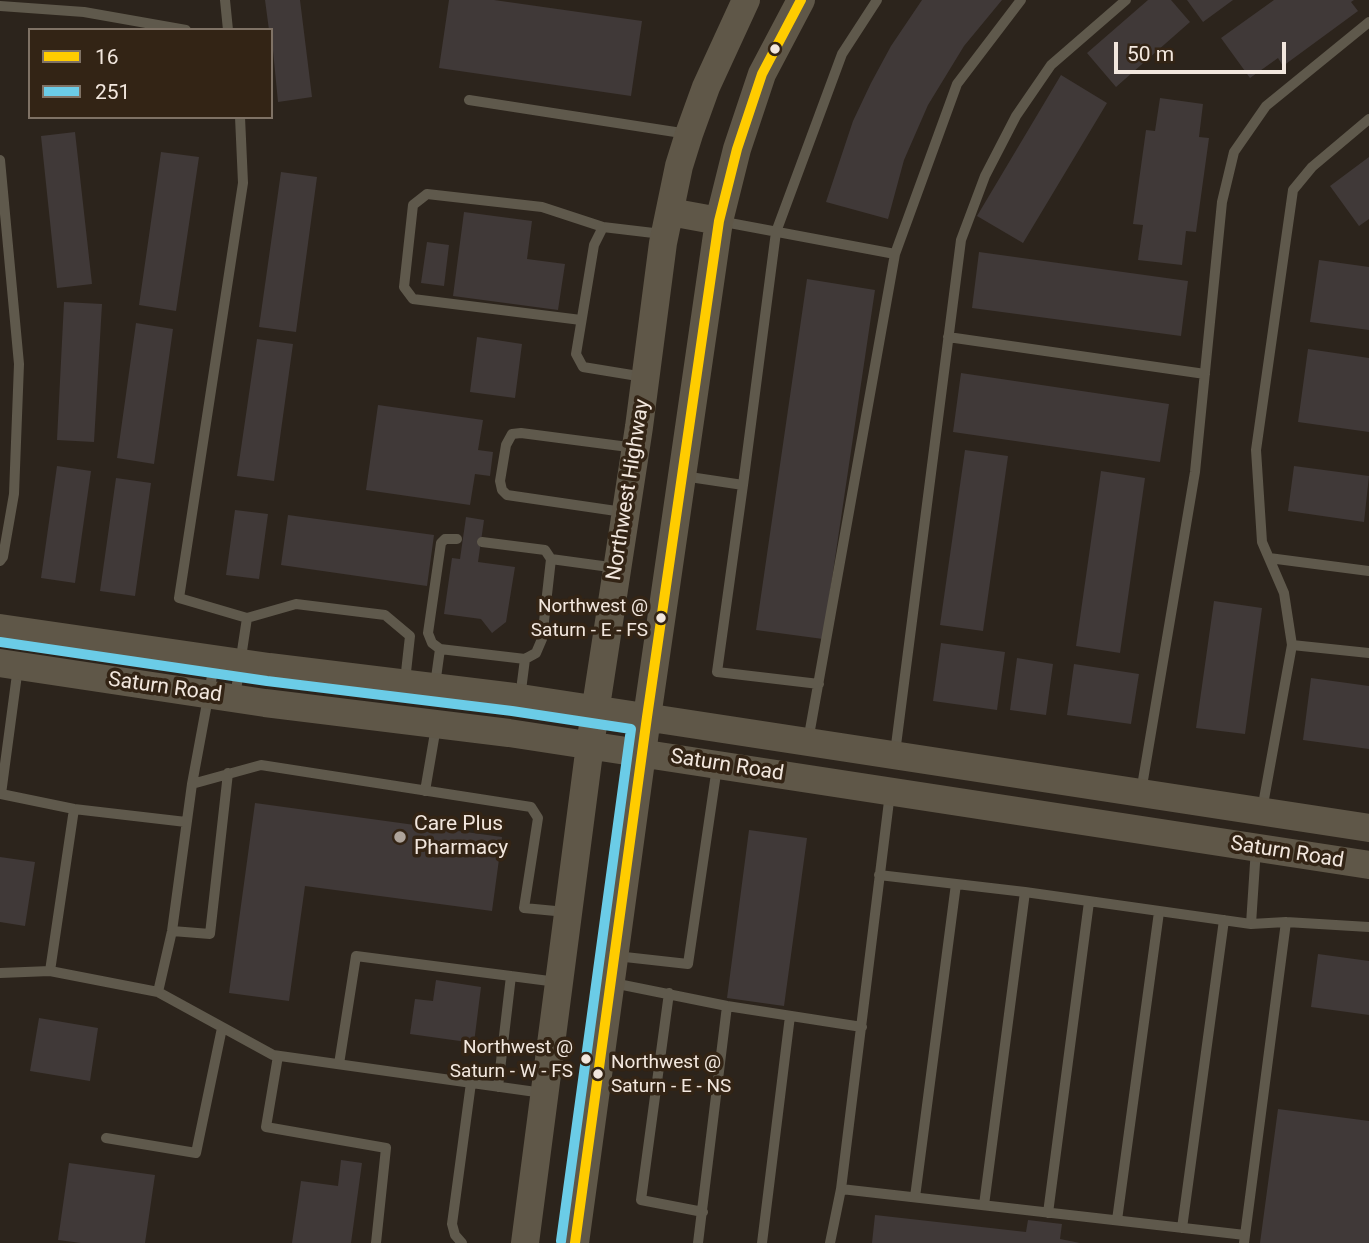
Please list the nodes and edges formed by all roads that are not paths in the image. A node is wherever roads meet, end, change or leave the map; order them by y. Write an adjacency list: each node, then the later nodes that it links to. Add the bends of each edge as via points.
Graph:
1 (225, 0): 10 (lane)
2 (746, 0): 14 (street, Northwest Highway)
3 (801, 0): 16 (street, via 762,74)
4 (877, 0): 19 (lane, via 842,54)
5 (1021, 0): 20 (lane, via 957,84)
6 (1126, 0): 22 (lane, via 1051,65 1016,116 985,176 961,240)
7 (0, 6): 9 (lane, via 84,12)
8 (1369, 22): 23 (lane, via 1266,106 1234,152 1222,202)
9 (175, 28)
10 (228, 28)
11 (470, 100): 14 (lane)
12 (240, 119): 36 (lane, via 243,183 179,598)
13 (1369, 119): 31 (lane, via 1312,167 1293,190 1256,450 1262,542)
14 (689, 134): 17 (street, Northwest Highway)
15 (0, 160): 33 (lane, via 19,364 15,494)
16 (719, 221): 17 (street); 19 (lane); 26 (street)
17 (667, 223): 18 (lane); 24 (street, Northwest Highway)
18 (603, 227): 21 (lane, via 594,245); 21 (lane, via 542,207 440,195 428,194 413,205 404,287 413,299)
19 (776, 232): 20 (lane); 27 (lane)
20 (895, 254): 45 (lane)
21 (581, 320): 24 (lane, via 576,354 583,367)
22 (948, 337): 23 (lane); 56 (lane)
23 (1205, 373): 62 (lane, via 1195,472)
24 (646, 377): 25 (street, Northwest Highway)
25 (636, 448): 28 (street, Northwest Highway); 28 (lane, via 516,433 506,444 500,481 502,490 512,497)
26 (683, 476): 27 (lane); 50 (street)
27 (743, 485): 45 (lane, via 717,672)
28 (626, 512): 34 (street, Northwest Highway)
29 (457, 539): 39 (lane, via 441,542 428,633)
30 (482, 542): 32 (lane, via 545,550)
31 (1269, 558): 35 (lane); 38 (lane, via 1284,593)
32 (551, 559): 34 (lane); 41 (lane, via 542,639 536,653)
33 (0, 561)
34 (617, 568): 49 (street, Northwest Highway)
35 (1369, 572)
36 (247, 618): 42 (lane); 44 (lane, via 296,604 385,615 410,636)
37 (0, 628): 42 (street, Saturn Road)
38 (1293, 645): 40 (lane); 64 (lane)
39 (440, 649): 41 (lane); 46 (lane)
40 (1369, 653)
41 (525, 659): 48 (lane)
42 (228, 662): 44 (street, Saturn Road); 47 (lane); 47 (lane)
43 (9, 665): 47 (street, Saturn Road); 52 (lane)
44 (404, 684): 46 (street, Saturn Road)
45 (819, 684): 53 (lane)
46 (434, 687): 48 (street, Saturn Road)
47 (223, 696): 51 (street, Saturn Road); 59 (lane)
48 (520, 698): 49 (street, Saturn Road)
49 (596, 709): 50 (street, Saturn Road); 54 (street, Northwest Highway)
50 (647, 717): 53 (street, Saturn Road); 55 (street)
51 (436, 724): 54 (street, Saturn Road); 60 (lane)
52 (5, 732): 63 (lane, via 1,794)
53 (808, 742): 56 (street, Saturn Road)
54 (590, 745): 55 (street, Saturn Road); 74 (street, Northwest Highway)
55 (642, 753): 57 (street, Saturn Road); 80 (street)
56 (894, 756): 61 (street); 62 (street, Saturn Road)
57 (717, 764): 61 (street, Saturn Road); 80 (lane, via 688,964)
58 (228, 773): 59 (lane); 60 (lane, via 261,765); 79 (lane, via 209,934)
59 (192, 784): 65 (lane)
60 (425, 791): 74 (lane, via 531,807 538,818 524,908)
61 (890, 791): 67 (street, Saturn Road); 69 (lane)
62 (1140, 794): 64 (street, Saturn Road)
63 (74, 809): 65 (lane); 81 (lane)
64 (1262, 813): 66 (street, Saturn Road); 67 (street)
65 (186, 822): 79 (lane)
66 (1369, 828)
67 (1256, 848): 68 (street, Saturn Road); 77 (lane)
68 (1369, 865)
69 (879, 875): 70 (lane); 89 (lane)
70 (956, 884): 71 (lane); 98 (lane)
71 (1025, 892): 72 (lane); 99 (lane)
72 (1089, 902): 73 (lane); 101 (lane)
73 (1159, 912): 75 (lane); 102 (lane)
74 (569, 913): 84 (street, Northwest Highway)
75 (1224, 920): 77 (lane); 103 (lane)
76 (1286, 922): 77 (lane); 78 (lane); 104 (lane)
77 (1251, 924)
78 (1369, 927)
79 (172, 931): 85 (lane)
80 (613, 969): 86 (lane); 108 (street)
81 (50, 971): 82 (lane); 85 (lane)
82 (0, 973)
83 (511, 976): 84 (lane); 92 (lane, via 356,956); 94 (lane)
84 (560, 983): 95 (street, Northwest Highway)
85 (158, 992): 90 (lane)
86 (669, 993): 87 (lane); 100 (lane, via 641,1200)
87 (727, 1006): 88 (lane); 100 (lane)
88 (790, 1016): 89 (lane); 110 (lane)
89 (862, 1027): 97 (lane)
90 (222, 1028): 91 (lane); 96 (lane, via 196,1153)
91 (278, 1056): 92 (lane); 106 (lane, via 266,1127 386,1147)
92 (339, 1064): 93 (lane)
93 (471, 1083): 94 (lane); 105 (lane, via 452,1224)
94 (498, 1087): 95 (lane)
95 (545, 1094): 107 (street, Northwest Highway)
96 (106, 1138)
97 (841, 1189): 98 (lane); 111 (lane)
98 (915, 1198): 99 (lane)
99 (984, 1205): 101 (lane)
100 (703, 1212): 109 (lane)
101 (1048, 1213): 102 (lane)
102 (1116, 1220): 103 (lane)
103 (1182, 1227): 104 (lane)
104 (1244, 1239)
105 (458, 1242)
106 (376, 1243)
107 (525, 1243)
108 (575, 1243)
109 (698, 1243)
110 (762, 1243)
111 (830, 1243)

